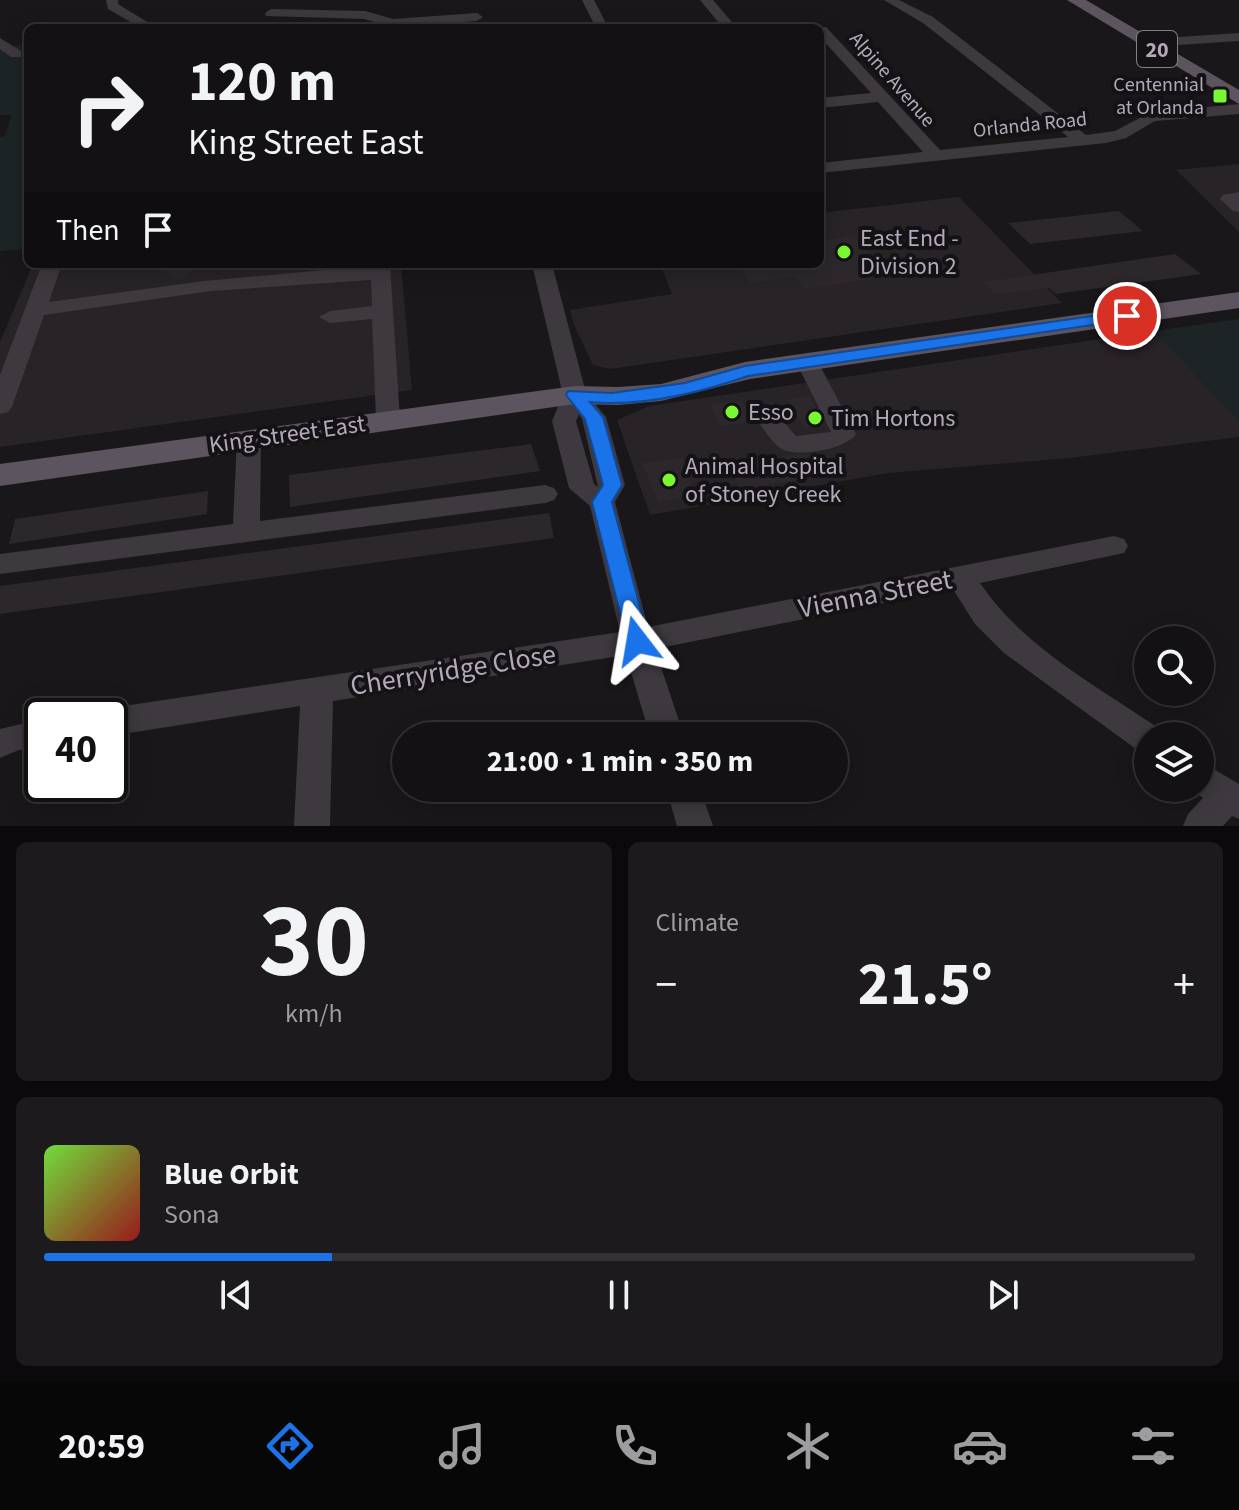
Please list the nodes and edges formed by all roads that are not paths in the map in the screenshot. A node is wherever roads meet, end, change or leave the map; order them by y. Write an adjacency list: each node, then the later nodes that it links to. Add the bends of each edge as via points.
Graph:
1 (112, 0): 10 (street, via 112,6)
2 (471, 0): 9 (street)
3 (588, 0): 8 (street)
4 (706, 0): 11 (street)
5 (890, 0): 21 (street, via 928,20)
6 (1075, 0): 15 (main road, 20)
7 (270, 16): 9 (street)
8 (599, 21)
9 (478, 22)
10 (143, 24)
11 (727, 24)
12 (824, 33): 17 (street, Alpine Avenue)
13 (1239, 37): 15 (street)
14 (0, 42): 16 (street)
15 (1147, 43): 18 (main road, 20)
16 (16, 54)
17 (879, 97): 19 (street); 22 (street, Alpine Avenue)
18 (1239, 98)
19 (824, 103)
20 (1239, 109): 21 (street, Orlanda Road, via 1151,117 1120,135)
21 (1082, 140): 22 (street, Orlanda Road)
22 (935, 155): 23 (street, Orlanda Road)
23 (824, 168)
24 (1239, 197): 25 (street, via 1229,199)
25 (1239, 207)
26 (51, 268): 31 (street)
27 (381, 268): 30 (street); 31 (street)
28 (543, 268): 34 (street)
29 (1239, 300): 33 (main road, King Street East)
30 (383, 307): 32 (street); 36 (street)
31 (37, 310): 35 (street)
32 (332, 313)
33 (807, 362): 34 (main road, King Street East, via 745,371 706,385 612,398); 37 (street, via 844,434 832,441 790,444)
34 (575, 395): 36 (main road, King Street East); 45 (street, via 564,421 582,488 602,502)
35 (0, 407)
36 (388, 419): 38 (main road, King Street East)
37 (772, 424)
38 (249, 439): 39 (main road, King Street East); 41 (street)
39 (0, 475)
40 (545, 494): 41 (street)
41 (246, 533): 43 (street)
42 (1114, 546): 44 (street, Vienna Street)
43 (0, 564)
44 (960, 576): 45 (street, Vienna Street); 49 (street, via 986,616 1015,645)
45 (637, 641): 46 (street, Cherryridge Close); 48 (street)
46 (317, 690): 47 (street, Cherryridge Close); 54 (street, Cherryridge Close)
47 (128, 719)
48 (663, 722)
49 (1134, 729)
50 (24, 736): 51 (street)
51 (0, 744)
52 (1222, 791): 56 (street)
53 (687, 802): 55 (street)
54 (312, 826)
55 (695, 826)
56 (1201, 826)

